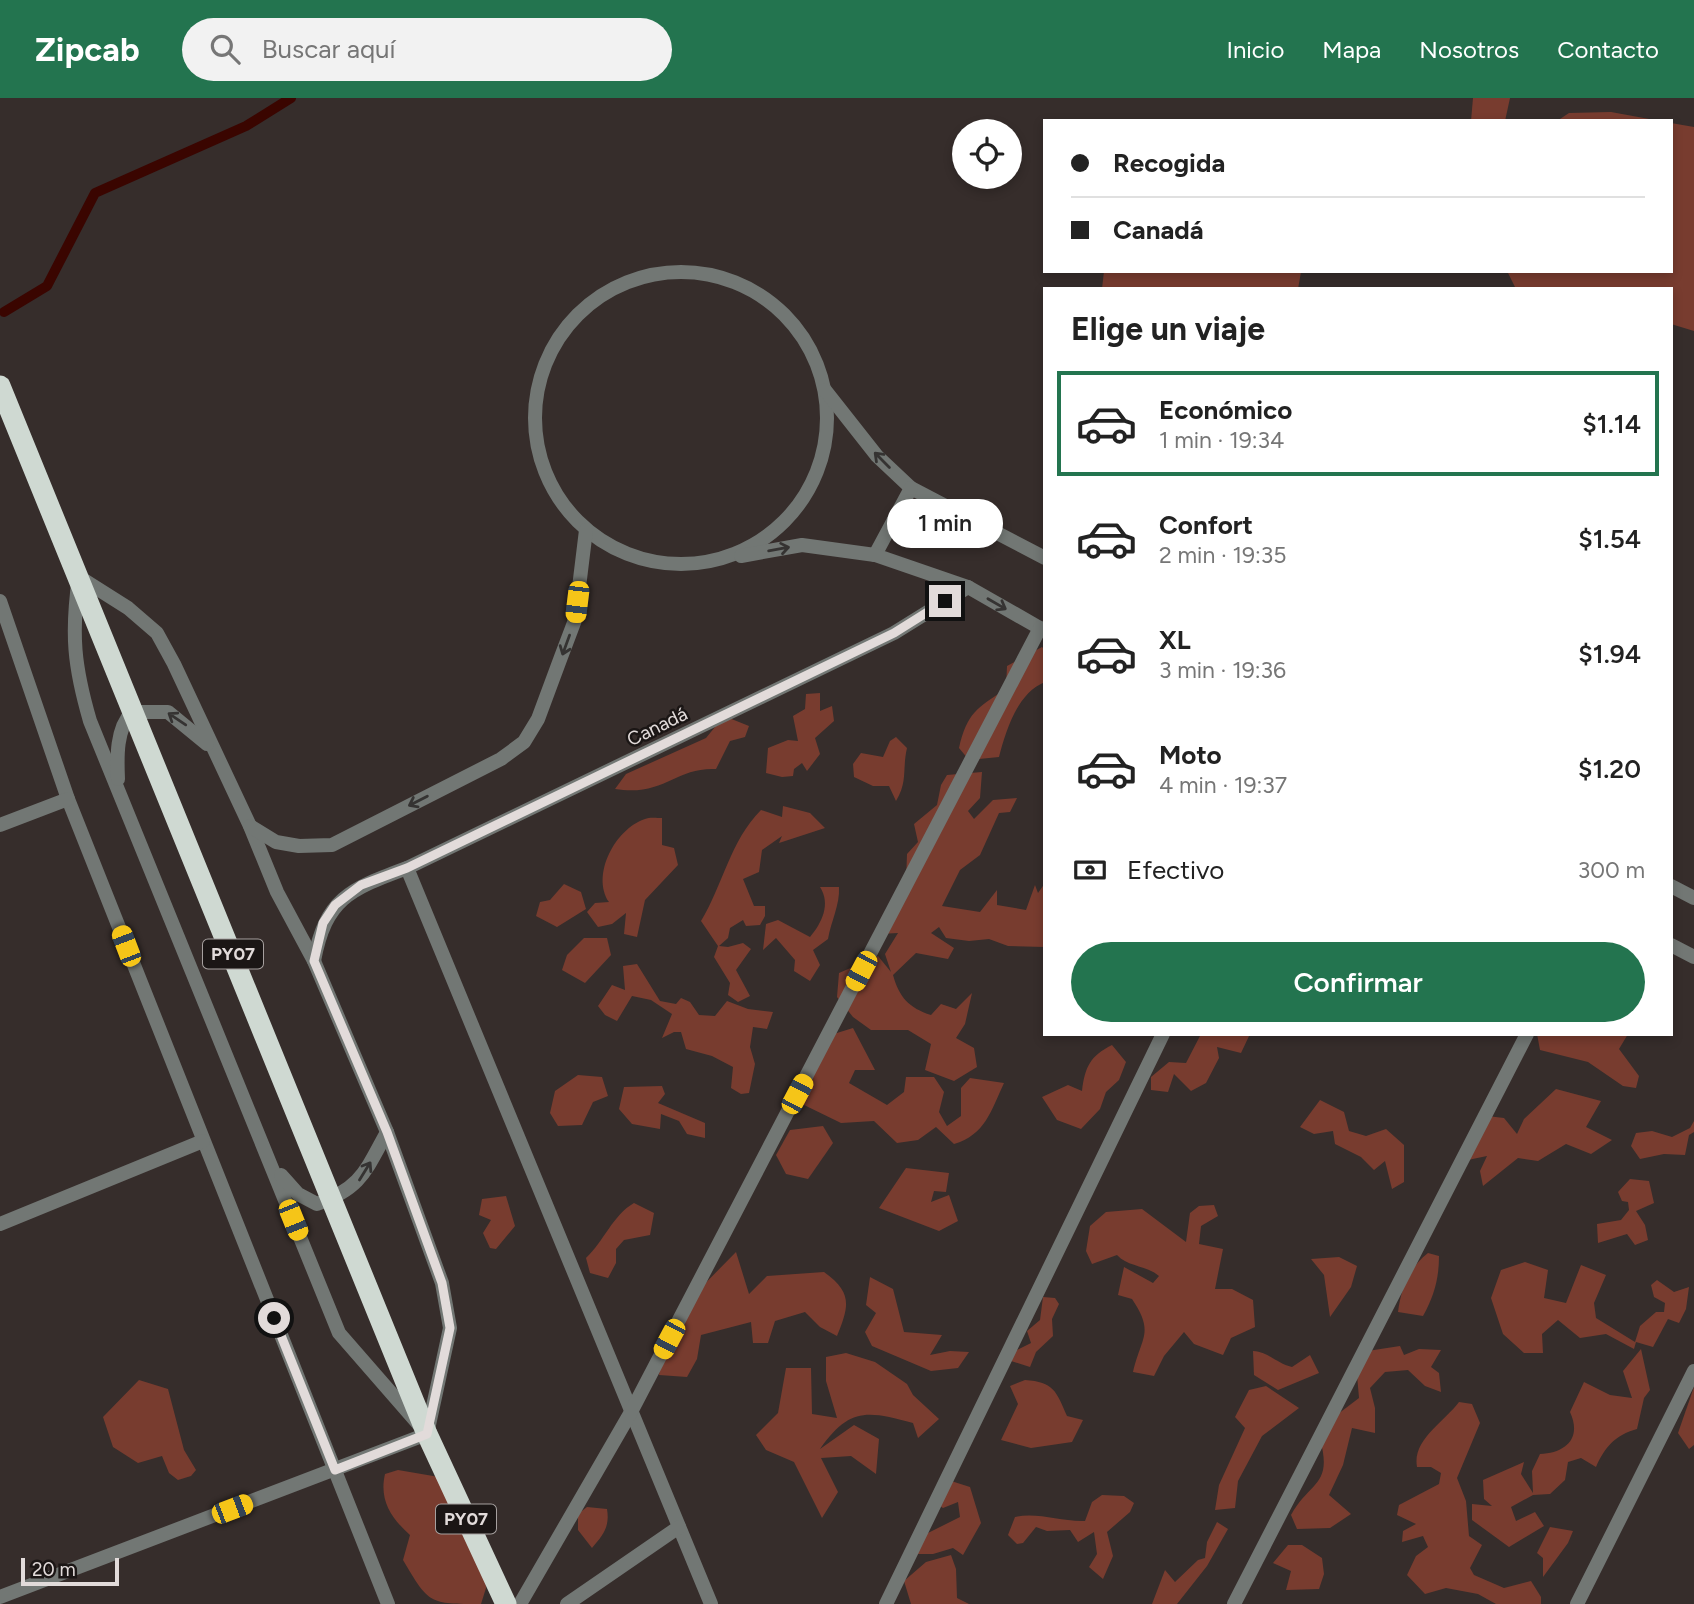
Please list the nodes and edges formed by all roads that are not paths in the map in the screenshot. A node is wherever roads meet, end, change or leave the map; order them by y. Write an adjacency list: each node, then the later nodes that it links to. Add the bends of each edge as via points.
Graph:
1 (0, 386): 8 (highway, PY07)
2 (825, 390): 3 (street, one-way to 2, via 877,456); 4 (street, via 812,353 790,320 759,294 735,283 683,271 643,276 606,292 575,316 551,349 537,386 534,426 541,465 559,500); 7 (street, via 828,422 823,454 806,493 771,533)
3 (911, 488): 5 (street); 6 (street)
4 (586, 530): 7 (street, via 614,548 646,560); 17 (street, one-way to 17, via 575,620 538,719 524,742 501,759 331,845 276,842)
5 (876, 555): 7 (street, one-way to 5, via 802,545); 9 (street)
6 (1043, 557)
7 (712, 561)
8 (79, 577): 12 (highway, PY07); 13 (street, via 128,608 157,634); 14 (street, via 73,623 76,674)
9 (968, 587): 11 (street, one-way to 11); 18 (street, Canadá, via 894,633)
10 (0, 601): 15 (street)
11 (1042, 630): 32 (street)
12 (132, 712): 13 (street, one-way to 12, via 168,712); 14 (street, via 120,735); 29 (highway, PY07)
13 (214, 750): 17 (street)
14 (118, 791): 28 (street)
15 (68, 799): 16 (street); 27 (street)
16 (0, 825)
17 (250, 826): 23 (street)
18 (407, 868): 23 (street, Canadá, via 361,885 335,905 323,923); 32 (street)
19 (1673, 887): 20 (street)
20 (1694, 898)
21 (1673, 946): 22 (street)
22 (1694, 957)
23 (314, 961): 26 (street)
24 (1162, 1036): 42 (street)
25 (1527, 1036): 43 (street)
26 (387, 1132): 29 (street, one-way to 26, via 358,1182); 33 (street, via 442,1283 450,1328)
27 (203, 1141): 30 (street); 34 (street)
28 (265, 1152): 29 (street, via 298,1194 317,1204); 33 (street, via 340,1333)
29 (332, 1198): 33 (highway, PY07)
30 (0, 1224)
31 (1694, 1371): 44 (street)
32 (631, 1412): 35 (street); 39 (street)
33 (427, 1434): 34 (street); 38 (highway, PY07)
34 (335, 1470): 36 (street); 37 (street)
35 (679, 1527): 40 (street); 41 (street)
36 (0, 1597)
37 (388, 1604)
38 (506, 1604)
39 (520, 1604)
40 (566, 1604)
41 (711, 1604)
42 (886, 1604)
43 (1234, 1604)
44 (1577, 1604)

